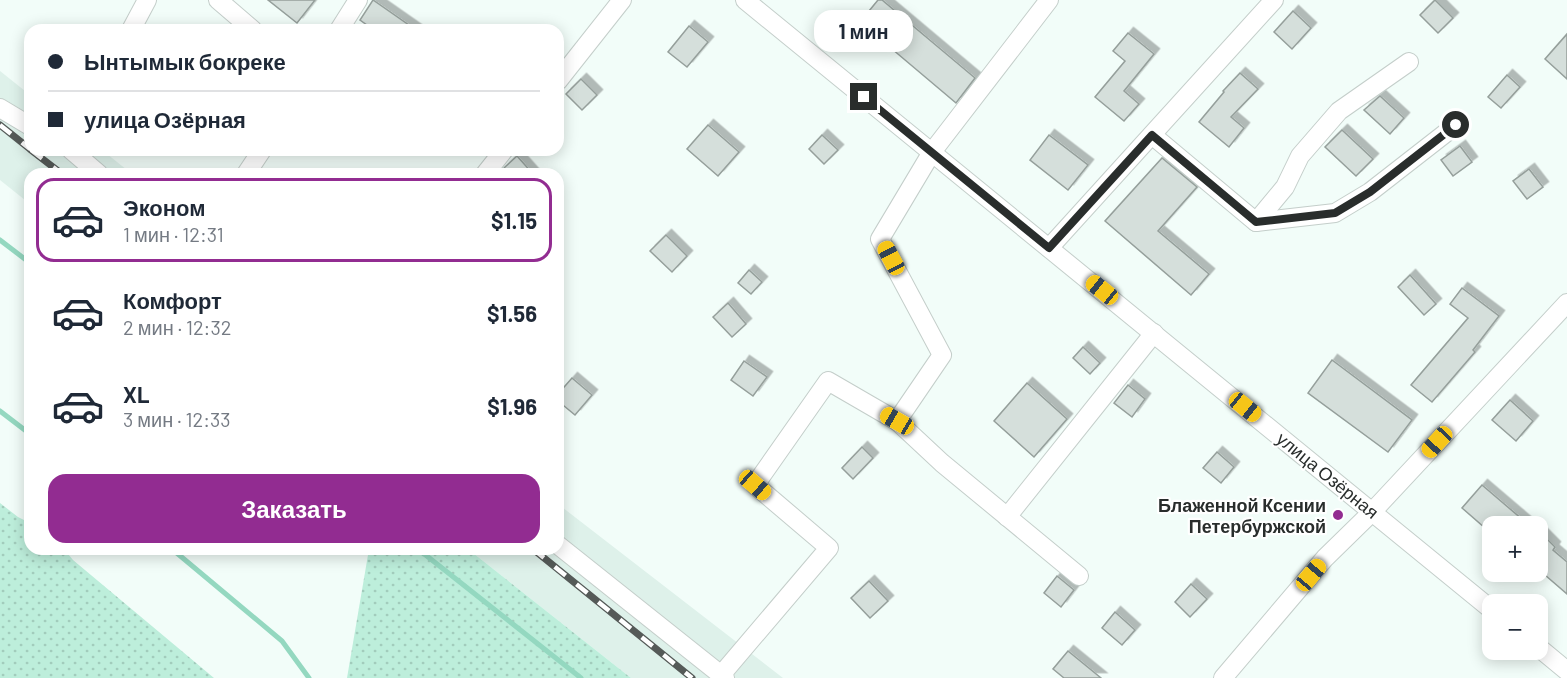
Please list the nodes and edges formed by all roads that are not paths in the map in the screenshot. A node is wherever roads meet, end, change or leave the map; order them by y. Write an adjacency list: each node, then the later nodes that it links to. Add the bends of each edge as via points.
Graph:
1 (147, 0): 8 (street)
2 (218, 0): 9 (street)
3 (358, 0): 10 (street)
4 (622, 0): 12 (street)
5 (744, 0): 17 (street, улица Озёрная)
6 (1049, 0): 17 (street)
7 (1274, 0): 16 (street)
8 (134, 24)
9 (246, 24)
10 (343, 24)
11 (1409, 63): 22 (street, via 1339,111 1300,156 1285,187)
12 (564, 73)
13 (0, 108): 14 (street)
14 (24, 122)
15 (1456, 125): 22 (street, via 1370,192 1335,213)
16 (1152, 135): 22 (street); 23 (street)
17 (932, 152): 23 (street, улица Озёрная); 26 (street, via 880,239 942,355)
18 (78, 156): 20 (street)
19 (499, 156): 21 (street)
20 (92, 168)
21 (490, 168)
22 (1256, 222)
23 (1049, 248): 25 (street, улица Озёрная)
24 (1567, 303): 27 (street)
25 (1154, 333): 27 (street, улица Озёрная); 28 (street)
26 (897, 421): 28 (street); 34 (street, via 828,381 755,485 829,548)
27 (1372, 512): 31 (street, улица Озёрная); 35 (street, via 1325,558)
28 (1007, 517): 30 (street)
29 (564, 550): 34 (street)
30 (1079, 576)
31 (1482, 602)
32 (1548, 655): 33 (street)
33 (1567, 671)
34 (723, 676)
35 (1223, 678)

